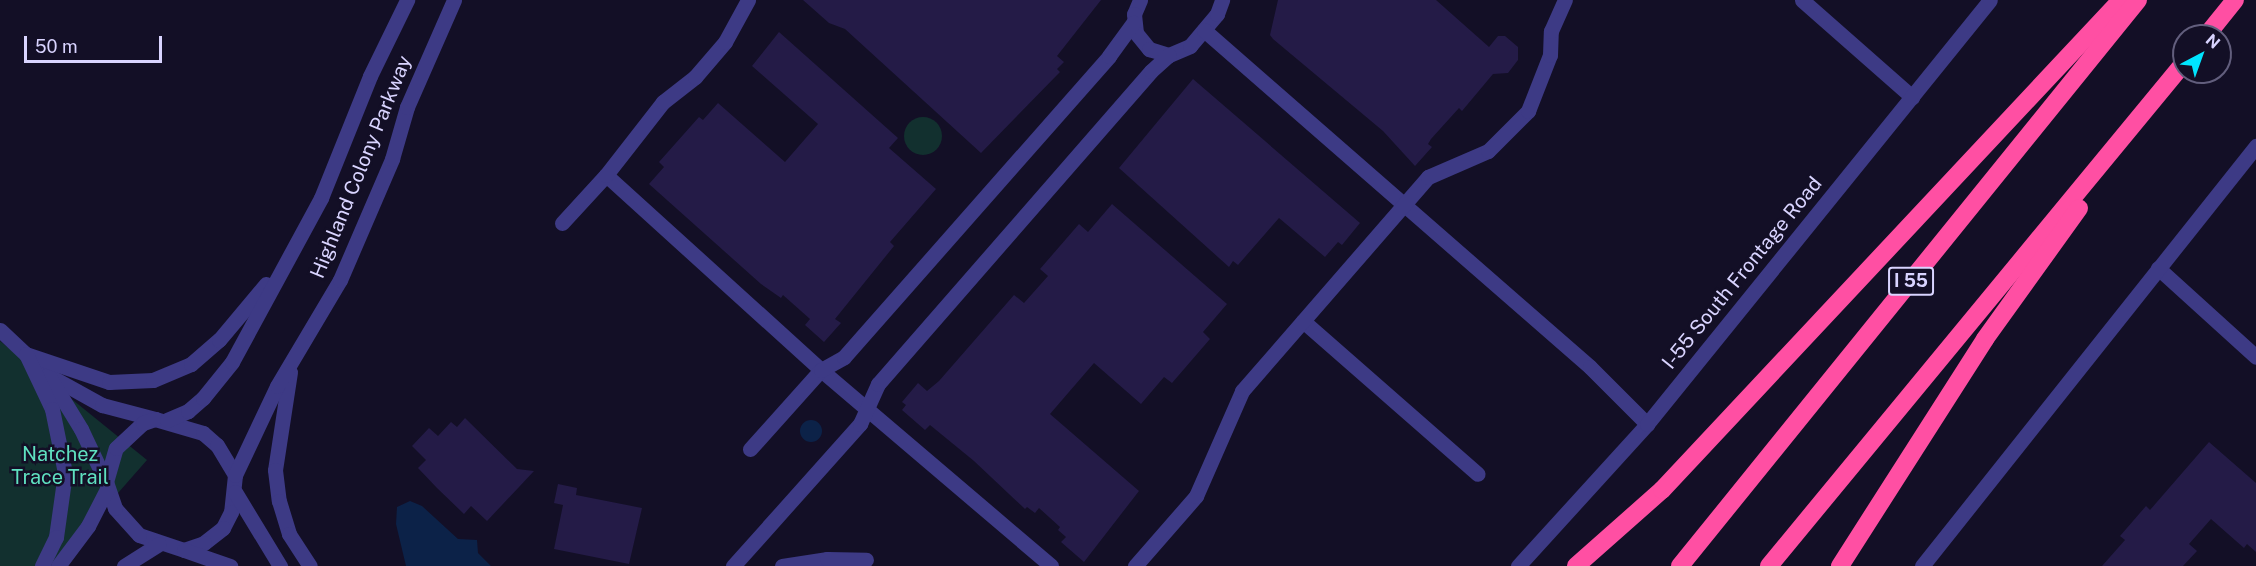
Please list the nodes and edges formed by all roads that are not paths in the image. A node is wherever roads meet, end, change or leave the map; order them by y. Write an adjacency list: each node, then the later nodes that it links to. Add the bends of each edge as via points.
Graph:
1 (407, 0): 22 (street, Highland Colony Parkway, via 370,76 321,198)
2 (454, 0): 28 (street, Highland Colony Parkway, via 407,107 392,159 340,280)
3 (748, 0): 19 (street, via 725,42 695,77 663,102)
4 (1140, 0): 12 (street)
5 (1222, 0): 14 (street)
6 (1565, 0): 20 (street, via 1551,31 1550,55 1540,88 1514,129 1488,151 1428,177)
7 (1803, 0): 17 (street)
8 (1990, 0): 17 (street, I-55 South Frontage Road)
9 (2121, 0): 53 (highway, via 1662,490)
10 (2138, 0): 54 (highway, I 55)
11 (2235, 0): 13 (highway)
12 (1133, 23): 15 (street, via 1144,46); 29 (street, via 1109,56 844,357)
13 (2216, 24)
14 (1204, 30): 15 (street, via 1190,46); 20 (street)
15 (1169, 55): 31 (street, via 1145,77 878,384)
16 (2171, 79): 55 (highway); 56 (highway, via 1985,339)
17 (1912, 97): 33 (street, I-55 South Frontage Road)
18 (2256, 146): 23 (street)
19 (606, 175): 21 (street); 29 (street)
20 (1403, 205): 24 (street); 33 (street, via 1590,367)
21 (562, 223)
22 (285, 261): 26 (street, via 219,340 171,374 132,383 109,382); 32 (street, Highland Colony Parkway, via 217,383 188,411)
23 (2158, 268): 27 (street); 57 (street)
24 (1303, 321): 35 (street); 51 (street, via 1242,391 1196,496)
25 (0, 330): 26 (street)
26 (26, 354): 30 (street); 42 (street, via 52,409 65,473 56,537)
27 (2256, 357)
28 (291, 366): 36 (street, Highland Colony Parkway, via 277,386); 47 (street, via 274,470 289,534)
29 (821, 370): 31 (street); 34 (street)
30 (48, 375): 32 (street, via 102,405); 37 (street, via 81,429)
31 (867, 408): 48 (street, via 860,424); 50 (street)
32 (161, 419): 36 (street, via 203,433 217,445); 37 (street, via 142,423 117,448)
33 (1647, 424): 52 (street, I-55 South Frontage Road)
34 (750, 449)
35 (1478, 474)
36 (235, 475): 38 (street)
37 (106, 485): 39 (street, via 126,523 139,535); 43 (street, via 88,526)
38 (235, 492): 40 (street, via 223,528 204,543); 46 (street)
39 (159, 544): 40 (street); 44 (street)
40 (184, 550): 45 (street)
41 (866, 560): 49 (street, via 827,559)
42 (42, 566)
43 (58, 566)
44 (124, 566)
45 (230, 566)
46 (280, 566)
47 (310, 566)
48 (733, 566)
49 (782, 566)
50 (1051, 566)
51 (1135, 566)
52 (1518, 566)
53 (1576, 566)
54 (1680, 566)
55 (1769, 566)
56 (1840, 566)
57 (1922, 566)

